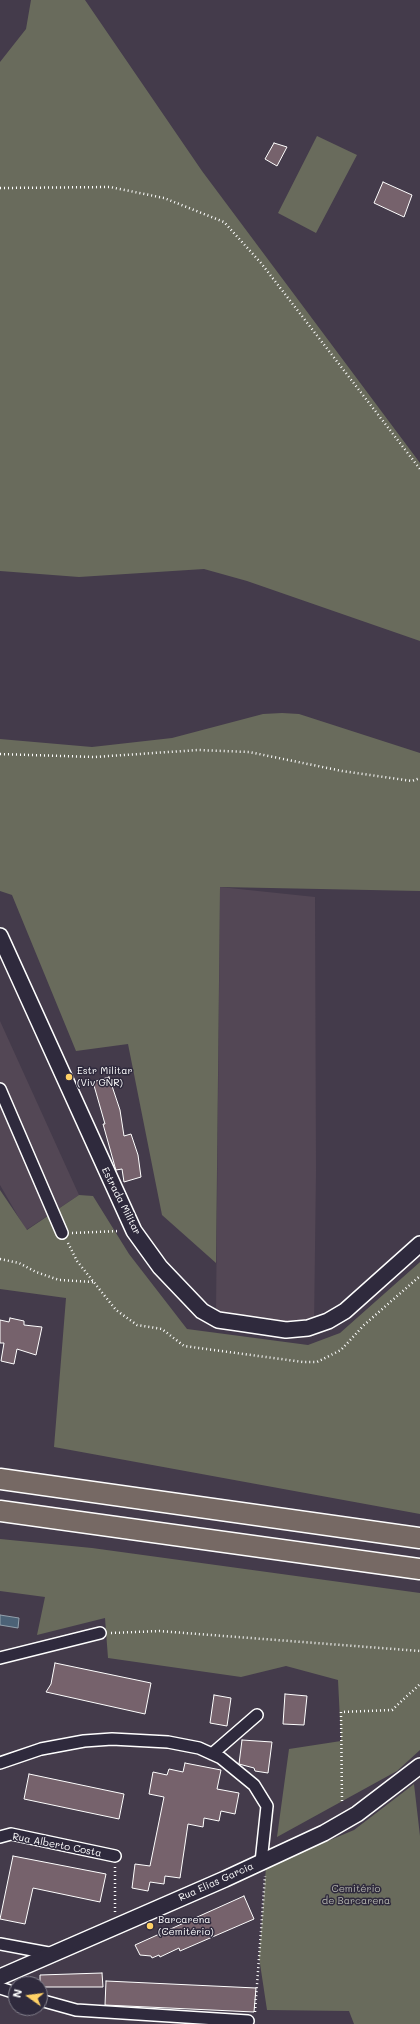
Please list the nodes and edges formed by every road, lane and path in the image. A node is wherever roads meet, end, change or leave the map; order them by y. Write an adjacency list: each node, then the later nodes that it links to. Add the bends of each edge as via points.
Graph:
1 (0, 188): 2 (path, via 110,187 164,198 224,222 261,263)
2 (420, 469)
3 (0, 754): 4 (path, via 95,757 198,750 249,752 342,771 412,781)
4 (420, 778)
5 (0, 936): 7 (street, Estrada Militar)
6 (0, 1089): 8 (street)
7 (134, 1230): 8 (path); 9 (street, Estrada Militar, via 160,1267 202,1311 218,1320 286,1330 308,1328 328,1321 345,1310)
8 (62, 1233)
9 (420, 1244)
10 (0, 1259): 11 (path, via 19,1263 59,1280)
11 (94, 1282)
12 (0, 1479): 14 (highway)
13 (0, 1511): 15 (highway)
14 (420, 1538)
15 (420, 1569)
16 (100, 1633): 17 (path, via 159,1631); 18 (street)
17 (420, 1651)
18 (0, 1658)
19 (420, 1684): 24 (path, via 392,1710 341,1712)
20 (257, 1714): 21 (street)
21 (212, 1754): 22 (street, via 199,1748 168,1742 112,1739 41,1749); 27 (street, via 254,1785 267,1806)
22 (0, 1763)
23 (420, 1766): 27 (street, Rua Elias Garcia, via 357,1814 324,1833)
24 (342, 1801)
25 (0, 1837): 26 (street, Rua Alberto Costa, via 11,1834)
26 (115, 1856): 28 (path)
27 (261, 1862): 28 (street, Rua Elias Garcia); 33 (path, via 266,1867)
28 (115, 1927): 30 (street, Rua Elias Garcia)
29 (0, 1944): 30 (street)
30 (55, 1954): 31 (street, Rua Elias Garcia)
31 (0, 1977)
32 (48, 2002): 33 (street, via 76,2010)
33 (251, 2021)

